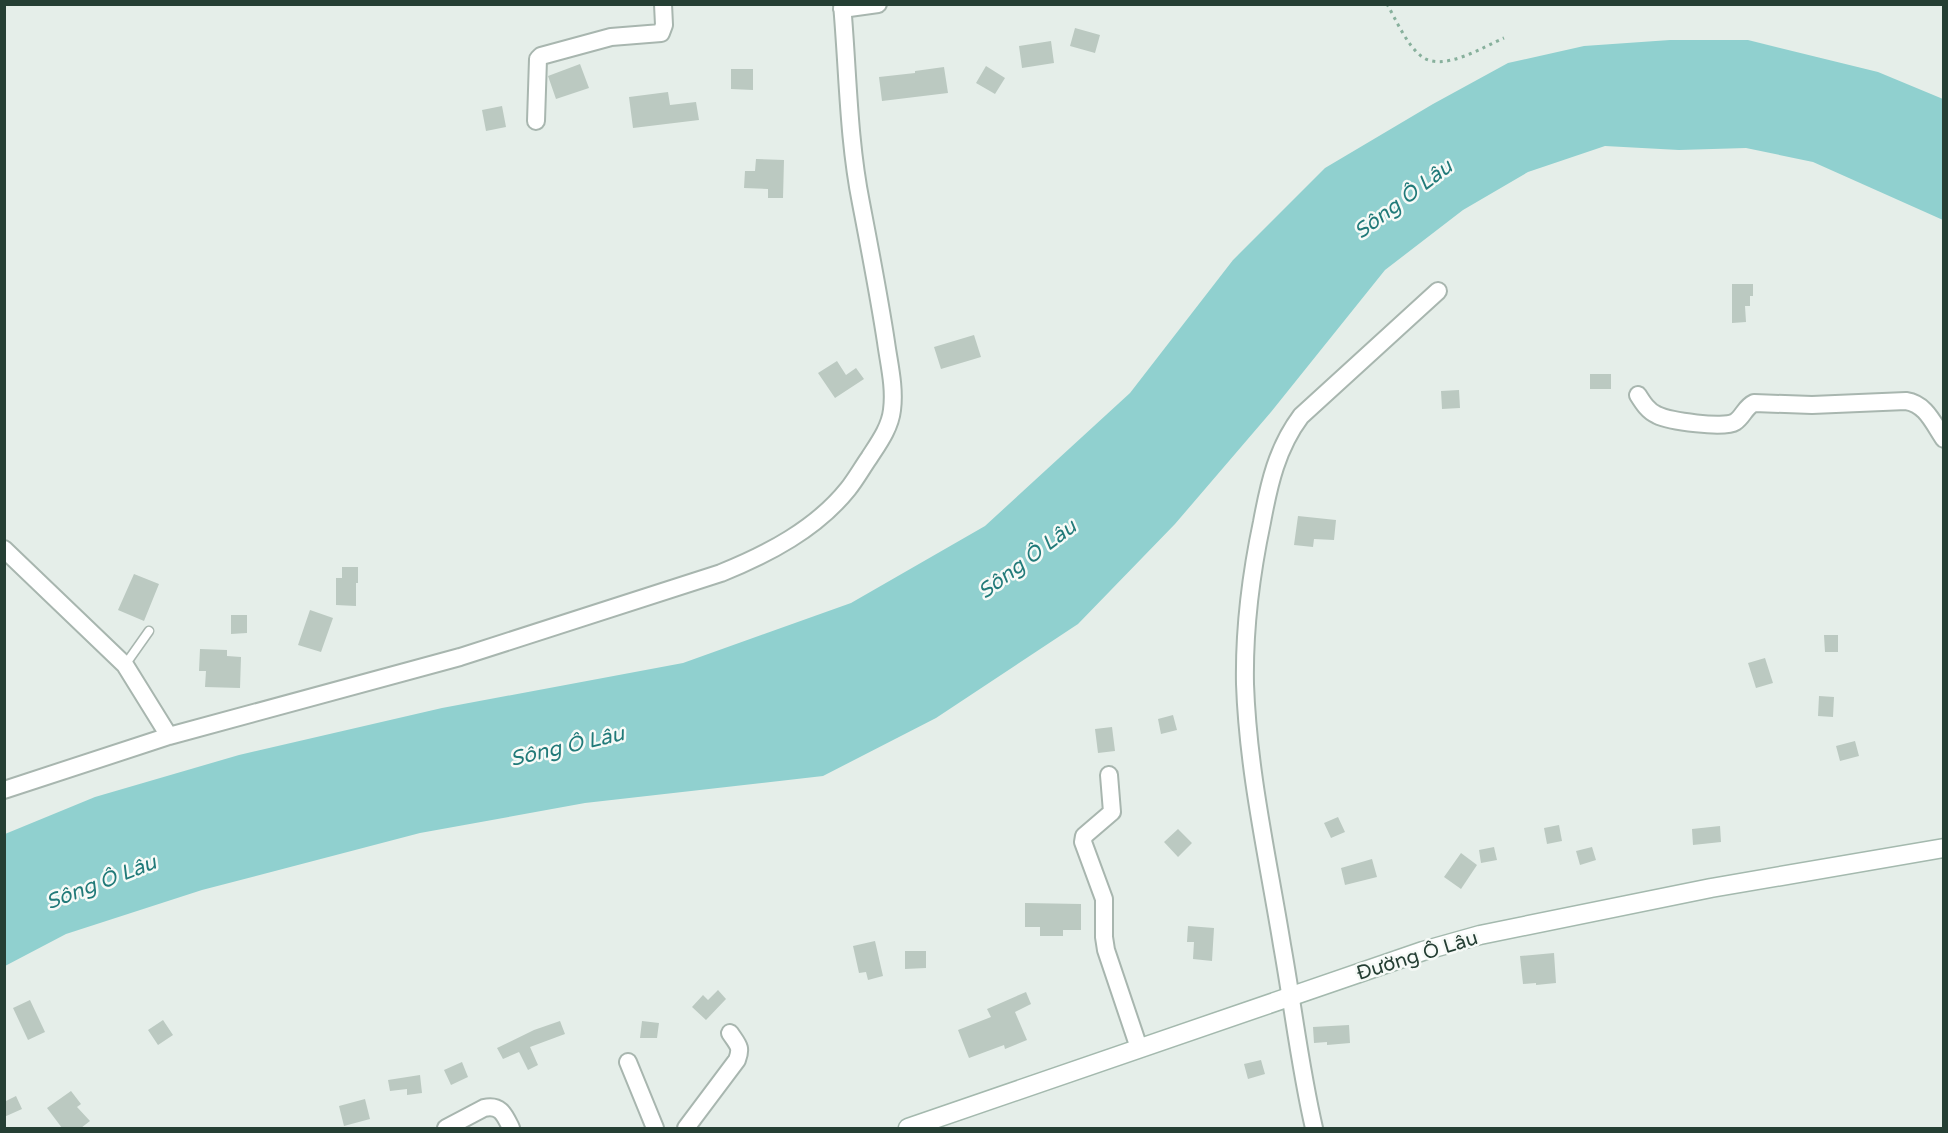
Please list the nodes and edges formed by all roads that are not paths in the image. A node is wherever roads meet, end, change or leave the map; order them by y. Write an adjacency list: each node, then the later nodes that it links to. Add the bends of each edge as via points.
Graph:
1 (663, 4): 4 (street, via 661,33 611,37 541,56)
2 (878, 4): 3 (street)
3 (842, 7): 11 (street, via 852,135 893,398 889,424 848,489 788,541 721,573 460,657)
4 (536, 121)
5 (1438, 291): 15 (street, via 1301,416 1281,449 1262,520 1253,570 1245,683 1254,781)
6 (1638, 395): 7 (street, via 1647,408 1664,418 1725,425 1736,422 1754,403 1906,401 1921,406)
7 (1944, 439)
8 (4, 549): 10 (street)
9 (149, 631): 10 (lane)
10 (125, 665): 11 (street)
11 (168, 736): 13 (street)
12 (1109, 775): 17 (street, via 1112,812 1084,836 1083,842 1104,898 1106,950)
13 (4, 790)
14 (1944, 848): 15 (main road, Đường Ô Lâu, via 1711,888 1480,935)
15 (1291, 996): 17 (main road, Đường Ô Lâu); 24 (street)
16 (730, 1033): 22 (street, via 740,1047 737,1060)
17 (1139, 1048): 23 (main road, Đường Ô Lâu)
18 (628, 1062): 21 (street)
19 (446, 1128): 20 (street, via 484,1108 495,1107)
20 (512, 1128)
21 (655, 1128)
22 (686, 1128)
23 (908, 1128)
24 (1314, 1128)

